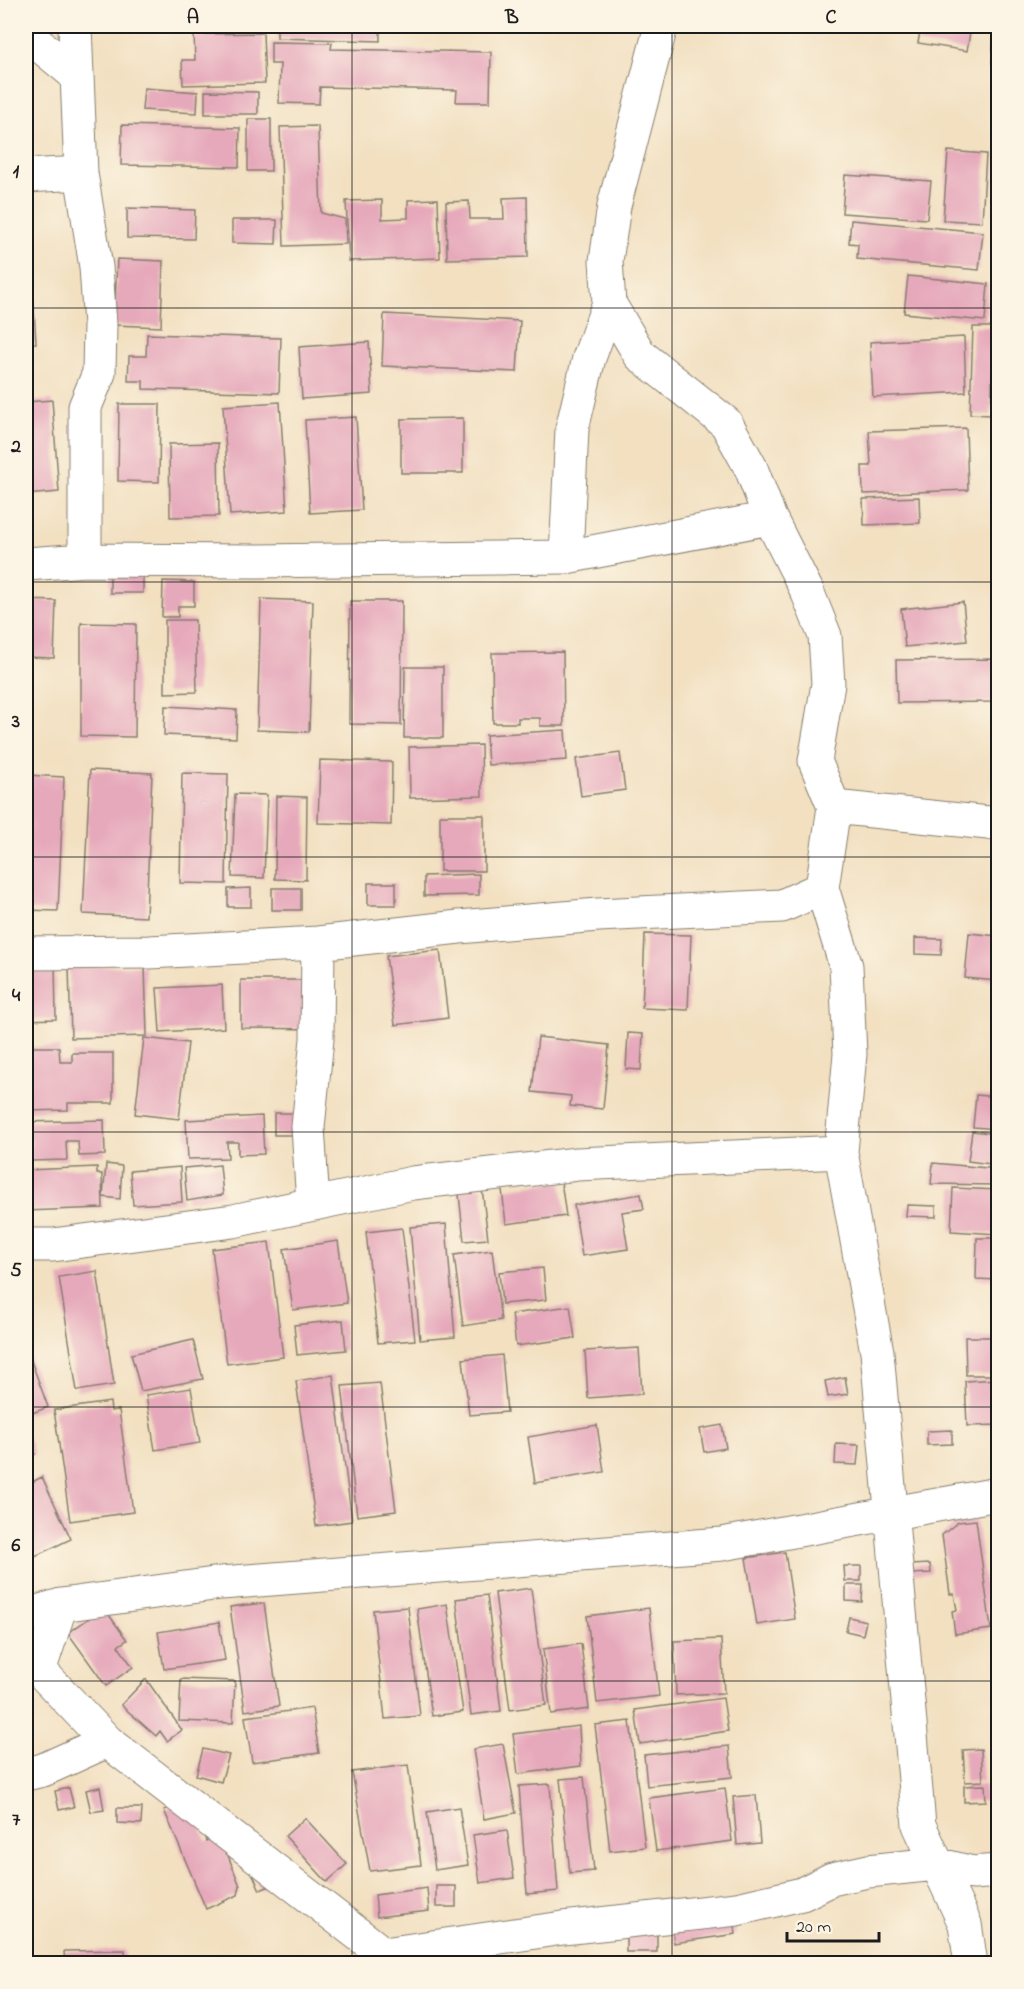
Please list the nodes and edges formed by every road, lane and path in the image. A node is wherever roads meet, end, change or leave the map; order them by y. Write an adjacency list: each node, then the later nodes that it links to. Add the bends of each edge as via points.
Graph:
1 (75, 26): 4 (street)
2 (661, 26): 7 (street, via 615,206 606,261)
3 (26, 34): 4 (street)
4 (77, 76): 5 (street)
5 (81, 173): 6 (street); 10 (street, via 96,267 100,325 99,373 85,407)
6 (26, 176)
7 (609, 303): 8 (street, via 640,355 726,423 751,468); 9 (street, via 589,358 572,429)
8 (770, 518): 9 (street); 12 (street, via 825,636 828,684 815,760)
9 (566, 556): 10 (street)
10 (86, 560): 11 (street)
11 (26, 564)
12 (834, 807): 13 (street); 14 (street)
13 (999, 824)
14 (822, 888): 15 (street); 16 (street)
15 (782, 906): 16 (street); 17 (street, via 598,915)
16 (835, 929): 19 (street, via 846,966 850,1054)
17 (318, 943): 18 (street, via 148,952); 20 (street, via 317,1039 308,1126)
18 (26, 953)
19 (841, 1152): 20 (street, via 577,1164 412,1183); 23 (street, via 876,1352)
20 (313, 1204): 21 (street, via 233,1221 53,1245)
21 (26, 1245)
22 (999, 1494): 23 (street)
23 (890, 1513): 24 (street, via 722,1544 221,1583); 29 (street, via 919,1825)
24 (61, 1605): 25 (street); 26 (street)
25 (26, 1615)
26 (32, 1664): 27 (street)
27 (107, 1741): 28 (street); 31 (street)
28 (26, 1774)
29 (936, 1864): 30 (street, via 973,1873); 31 (street, via 832,1879 802,1893 737,1909 563,1928); 32 (street, via 965,1924)
30 (999, 1871)
31 (388, 1959)
32 (971, 1964)

